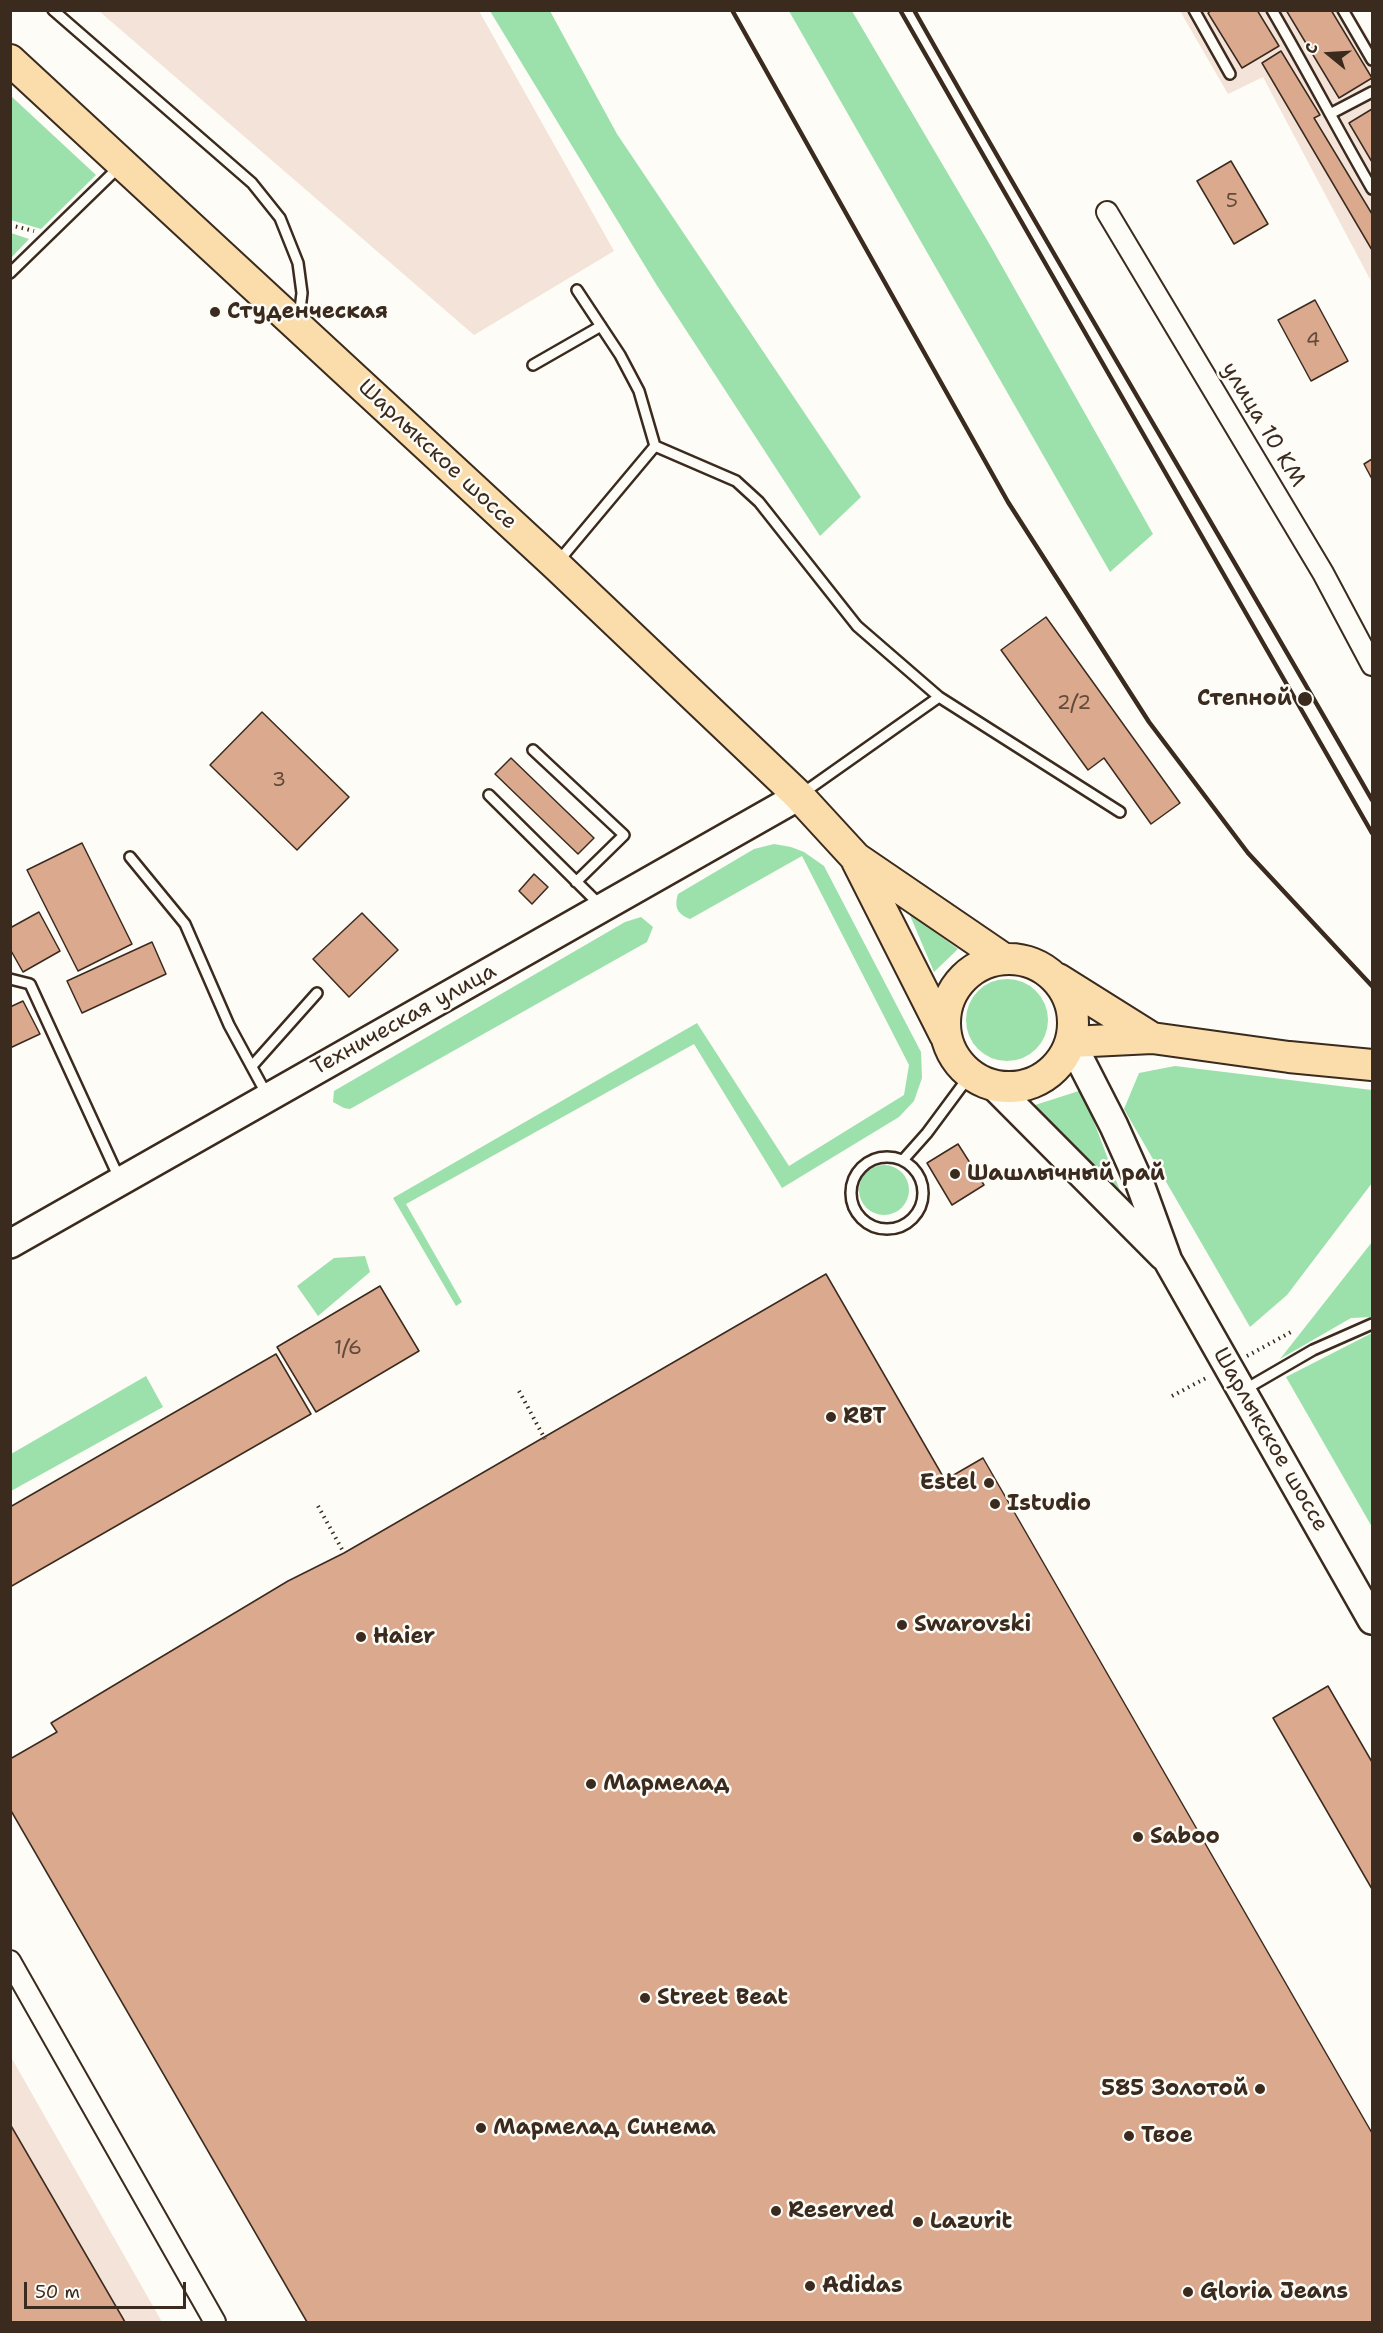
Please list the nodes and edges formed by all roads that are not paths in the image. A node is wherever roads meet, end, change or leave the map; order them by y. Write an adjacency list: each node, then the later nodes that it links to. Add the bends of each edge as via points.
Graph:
1 (53, 10): 16 (lane, via 252,183 280,218 298,263 302,293)
2 (1194, 10): 7 (lane)
3 (1272, 10): 9 (lane)
4 (1343, 10): 6 (lane)
5 (10, 60): 10 (main road, Шарлыкское шоссе)
6 (1372, 60)
7 (1230, 74)
8 (1371, 96): 9 (lane)
9 (1330, 114): 11 (lane)
10 (122, 164): 13 (lane); 16 (main road, Шарлыкское шоссе)
11 (1372, 189)
12 (1107, 212): 20 (street, улица 10 КМ, via 1323,573)
13 (10, 273)
14 (577, 290): 15 (lane)
15 (601, 326): 17 (lane); 18 (lane, via 639,391)
16 (298, 327): 19 (main road, Шарлыкское шоссе)
17 (534, 365)
18 (656, 446): 19 (lane); 21 (lane, via 736,481 759,502 857,627)
19 (556, 565): 24 (main road, Шарлыкское шоссе)
20 (1372, 664)
21 (939, 697): 24 (lane); 25 (lane)
22 (533, 750): 28 (lane, via 624,835)
23 (489, 795): 28 (lane)
24 (799, 796): 27 (main road, Шарлыкское шоссе); 29 (street, Техническая улица)
25 (1120, 812)
26 (130, 857): 38 (lane, via 185,924)
27 (856, 858): 30 (main road, Шарлыкское шоссе); 34 (main road, Шарлыкское шоссе)
28 (576, 882): 29 (lane)
29 (602, 908): 40 (street, Техническая улица)
30 (1004, 959): 31 (main road, via 1032,963); 34 (main road, via 981,965 962,980 949,1000)
31 (1056, 978): 35 (main road); 36 (main road, via 1072,1008)
32 (10, 980): 42 (lane, via 30,984)
33 (317, 993): 38 (lane)
34 (946, 1036): 39 (main road, via 955,1057)
35 (1152, 1038): 36 (main road); 37 (main road, via 1289,1058)
36 (1071, 1042): 39 (main road, via 1059,1064 1041,1079 1018,1087); 44 (street, Шарлыкское шоссе, via 1140,1184)
37 (1372, 1065)
38 (252, 1066): 40 (lane)
39 (982, 1080): 41 (lane); 44 (street, Шарлыкское шоссе)
40 (268, 1097): 42 (street, Техническая улица)
41 (903, 1160): 41 (lane, via 879,1157 858,1170 851,1188 853,1207 864,1222 882,1230 902,1227 918,1214 924,1189 917,1172)
42 (121, 1182): 43 (street, Техническая улица)
43 (10, 1244)
44 (1168, 1261): 46 (street, Шарлыкское шоссе)
45 (1372, 1324): 46 (lane, via 1313,1350)
46 (1242, 1391): 47 (street, Шарлыкское шоссе)
47 (1372, 1620)
48 (10, 1961): 49 (street)
49 (215, 2322)

